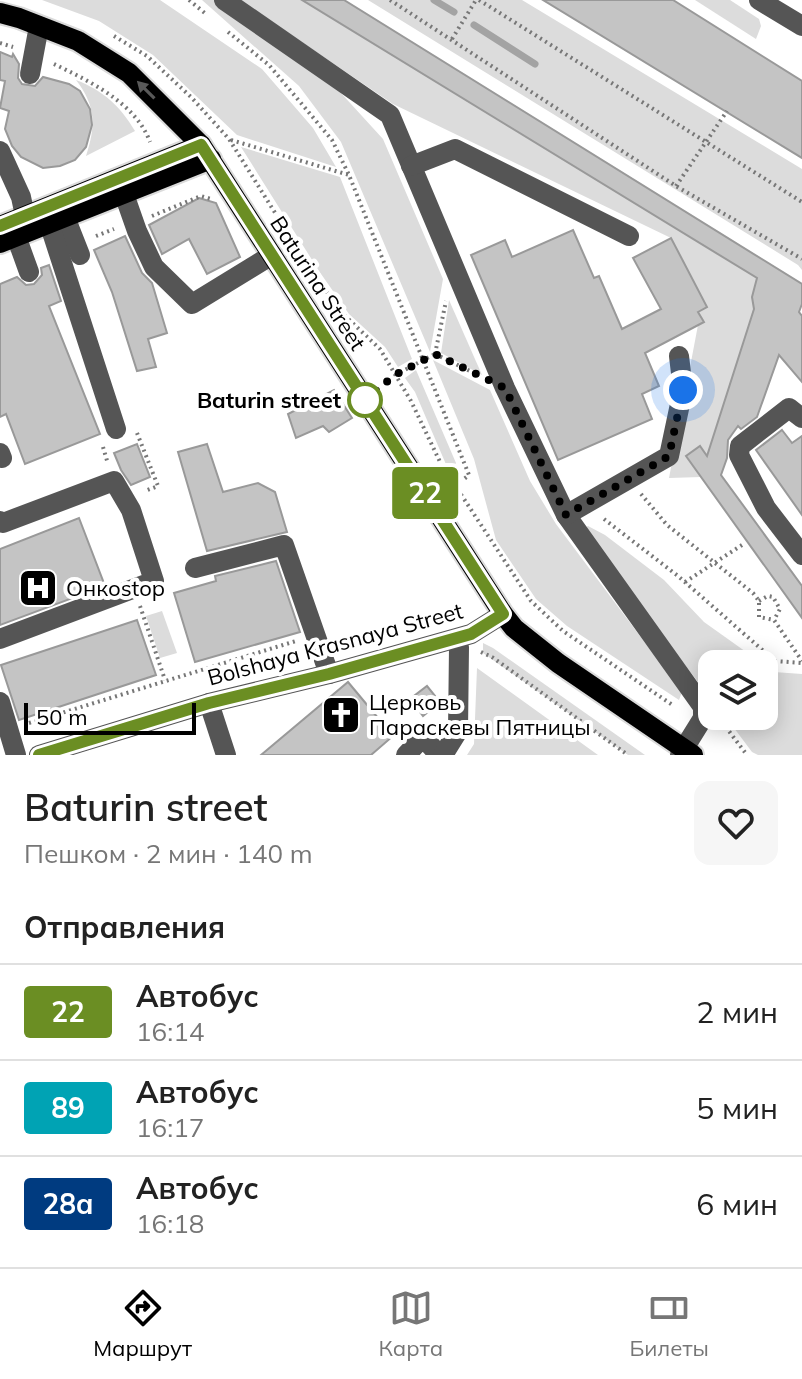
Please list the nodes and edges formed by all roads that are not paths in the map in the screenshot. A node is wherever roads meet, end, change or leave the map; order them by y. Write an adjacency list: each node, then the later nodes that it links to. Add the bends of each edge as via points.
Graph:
1 (224, 0): 9 (street, via 390,115)
2 (759, 0): 5 (street)
3 (0, 13): 4 (main road, Baturina Street)
4 (39, 26): 6 (street); 8 (main road, Baturina Street, one-way to 4, via 129,73 78,41)
5 (802, 26)
6 (32, 64)
7 (0, 151): 11 (street)
8 (206, 152): 10 (main road); 11 (main road); 16 (main road, Baturina Street)
9 (411, 166): 14 (street, via 455,149); 21 (street, via 505,388)
10 (124, 194): 12 (main road); 16 (street, via 154,267 192,304)
11 (25, 216): 13 (main road)
12 (57, 220): 13 (main road); 15 (street); 20 (street)
13 (5, 235): 17 (street)
14 (629, 236)
15 (80, 255)
16 (272, 255): 25 (main road, Baturina Street)
17 (29, 272)
18 (679, 356): 21 (street, via 683,390 669,456)
19 (802, 418): 23 (street, via 789,408 740,446 739,455 766,508)
20 (121, 429)
21 (566, 515): 32 (street, via 703,707 703,718)
22 (0, 521): 26 (street, via 114,481 131,510 154,581)
23 (802, 555)
24 (195, 568): 28 (street, via 284,545)
25 (503, 614): 28 (street, Bolshaya Krasnaya Street, via 471,634); 32 (main road, Baturina Street, via 558,663)
26 (0, 639)
27 (465, 647): 38 (street, via 458,731)
28 (329, 674): 30 (street, Bolshaya Krasnaya Street)
29 (0, 702): 33 (street)
30 (209, 703): 31 (street, Bolshaya Krasnaya Street); 36 (street)
31 (105, 734): 34 (street, Bolshaya Krasnaya Street); 35 (street)
32 (685, 753)
33 (16, 755)
34 (39, 755)
35 (112, 755)
36 (226, 755)
37 (406, 755): 38 (street, via 423,737)
38 (441, 755)

